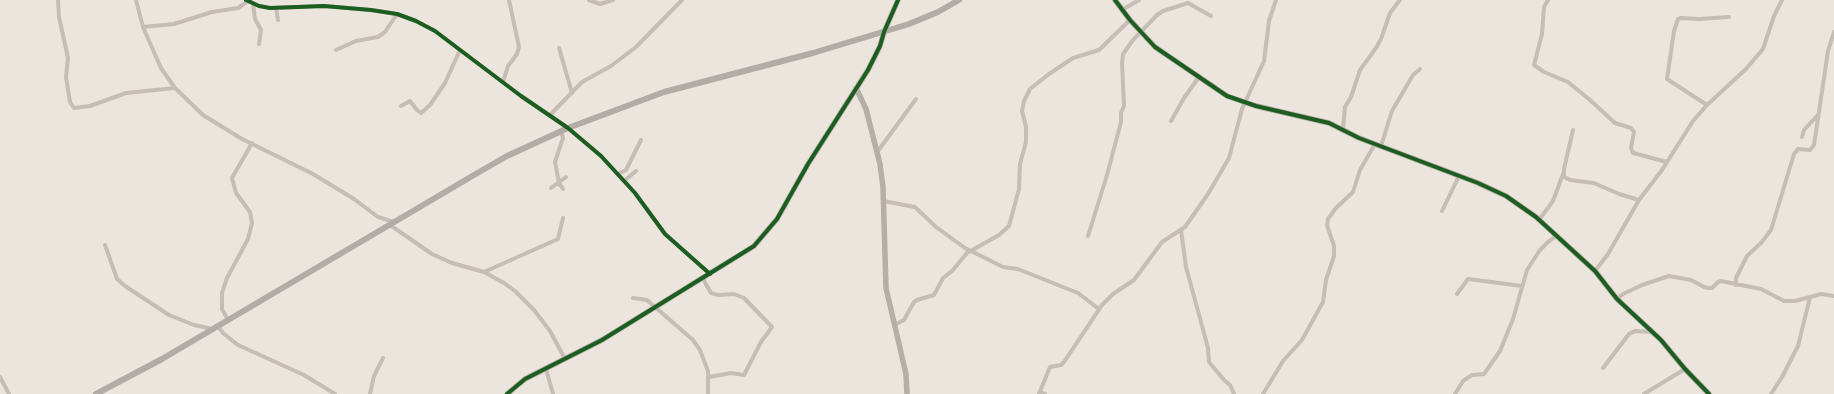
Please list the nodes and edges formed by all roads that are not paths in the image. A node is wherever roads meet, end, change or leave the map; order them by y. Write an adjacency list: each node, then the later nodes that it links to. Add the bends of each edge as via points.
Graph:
1 (58, 0): 35 (street, via 68,58 66,77 70,102 74,108 90,106 126,93)
2 (136, 0): 24 (street)
3 (509, 0): 34 (street, via 519,48 508,66)
4 (589, 0): 5 (street, via 600,4)
5 (613, 0)
6 (682, 0): 37 (street, via 636,47 610,66 584,80)
7 (898, 0): 25 (street)
8 (959, 0): 25 (main road, via 925,18)
9 (1115, 0): 18 (street)
10 (1139, 0): 18 (street)
11 (1276, 0): 39 (street, via 1269,21 1264,61)
12 (1400, 0): 46 (street, via 1390,13 1379,44 1360,70 1351,97 1345,106)
13 (1548, 0): 54 (street, via 1544,7 1542,34 1534,65 1573,85 1615,123 1631,128 1634,132 1631,148 1633,153)
14 (1782, 0): 40 (street, via 1763,49 1746,69)
15 (247, 1): 16 (street); 24 (street, via 238,8 212,12 174,24)
16 (254, 4): 17 (street); 28 (street, via 255,19 261,30)
17 (276, 8): 19 (street, via 324,6); 22 (street)
18 (1122, 10): 23 (street)
19 (397, 14): 30 (street, via 385,32 378,37 356,41); 31 (street, via 434,31)
20 (1211, 16): 26 (street, via 1193,5 1184,4 1157,15)
21 (1729, 18): 40 (street, via 1681,18 1678,19 1674,31 1667,80)
22 (278, 20)
23 (1130, 20): 26 (street); 74 (street, via 1099,50 1073,58 1030,89 1022,110 1026,142 1020,164 1019,189 1012,221 1006,230)
24 (143, 27): 35 (street, via 161,68)
25 (884, 32): 36 (street, via 877,53); 45 (main road, via 664,92)
26 (1141, 32): 33 (street, via 1155,47); 71 (street, via 1123,54 1124,106 1121,122)
27 (1834, 32): 42 (street, via 1828,51)
28 (259, 44)
29 (559, 48): 37 (street)
30 (336, 50)
31 (460, 50): 34 (street); 41 (street, via 455,56 445,83 430,105 421,113 410,101)
32 (1420, 69): 52 (street, via 1413,75 1392,111)
33 (1199, 77): 39 (street, via 1227,96); 44 (street)
34 (503, 82): 43 (street)
35 (175, 88): 51 (street, via 203,115)
36 (856, 88): 53 (street, via 866,109); 77 (street, via 768,230 754,246)
37 (572, 93): 43 (street)
38 (916, 99): 53 (street)
39 (1246, 103): 46 (street, via 1307,117); 70 (street, via 1239,118 1229,158 1203,202)
40 (1707, 105): 54 (street, via 1693,121)
41 (401, 106)
42 (1818, 114): 49 (street, via 1804,130); 79 (street, via 1814,145 1810,150 1798,149 1794,154 1771,230 1743,262 1736,278)
43 (550, 115): 45 (street)
44 (1171, 122)
45 (568, 128): 48 (main road); 56 (street)
46 (1343, 129): 52 (street)
47 (1573, 130): 57 (street)
48 (561, 132): 61 (street, via 563,138 555,162); 69 (main road, via 507,156)
49 (1802, 137)
50 (641, 140): 56 (street, via 626,170)
51 (252, 143): 69 (street, via 313,174); 88 (street, via 232,178 236,193 250,212 252,223 248,238 222,293 222,309)
52 (1378, 145): 58 (street); 110 (street, via 1360,170 1353,192 1328,219 1334,256 1320,309 1298,346 1283,362)
53 (878, 151): 65 (street)
54 (1666, 162): 64 (street)
55 (636, 171): 60 (street)
56 (618, 174): 60 (street)
57 (1563, 174): 64 (street, via 1570,180 1594,183); 68 (street, via 1553,202)
58 (1459, 176): 66 (street); 68 (street, via 1506,196)
59 (566, 177): 61 (street)
60 (624, 181): 77 (street, via 668,238)
61 (559, 183): 62 (street); 63 (street)
62 (550, 188)
63 (563, 189)
64 (1639, 200): 75 (street)
65 (883, 201): 74 (street, via 915,207 956,242); 89 (street, via 886,288)
66 (1442, 211)
67 (563, 218): 76 (street, via 558,239)
68 (1539, 220): 72 (street)
69 (392, 224): 76 (street, via 422,248 444,260); 88 (main road)
70 (1180, 230): 87 (street, via 1162,242 1134,280 1113,294); 109 (street, via 1186,266 1210,362 1230,385)
71 (1088, 236)
72 (1556, 236): 75 (street); 80 (street, via 1531,262)
73 (105, 245): 90 (street, via 117,279 125,286 169,315 194,324)
74 (971, 251): 87 (street, via 1003,267 1018,270 1078,293); 89 (street, via 943,278 934,295 914,302 906,318)
75 (1595, 271): 85 (street)
76 (484, 272): 93 (street, via 523,298 550,331)
77 (710, 274): 78 (street)
78 (703, 278): 86 (street); 98 (street, via 712,293 734,294 744,298 772,327 744,375 731,373)
79 (1736, 285): 83 (street, via 1761,289 1784,301); 85 (street, via 1722,281 1709,288 1691,280 1669,276 1642,285)
80 (1522, 286): 81 (street, via 1468,279); 111 (street, via 1512,324 1500,351 1484,374 1472,375 1463,381)
81 (1456, 294)
82 (1834, 296): 83 (street, via 1821,294)
83 (1810, 297): 114 (street, via 1798,346)
84 (633, 298): 86 (street, via 645,299)
85 (1617, 299): 91 (street)
86 (655, 308): 93 (street); 98 (street, via 693,340 705,362)
87 (1099, 309): 99 (street, via 1064,362 1048,369)
88 (228, 320): 90 (main road)
89 (894, 325): 107 (street, via 906,374)
90 (215, 327): 101 (main road); 102 (street, via 238,345 304,376)
91 (1652, 332): 95 (street, via 1635,331 1629,334); 96 (street)
92 (383, 358): 103 (street, via 374,376)
93 (565, 359): 94 (street)
94 (546, 368): 104 (street, via 525,379); 105 (street)
95 (1603, 368)
96 (1685, 369): 112 (street); 113 (street)
97 (0, 377): 100 (street)
98 (709, 377): 106 (street)
99 (1039, 393): 108 (street)
100 (9, 394)
101 (96, 394)
102 (335, 394)
103 (370, 394)
104 (507, 394)
105 (553, 394)
106 (708, 394)
107 (908, 394)
108 (1045, 394)
109 (1234, 394)
110 (1263, 394)
111 (1455, 394)
112 (1644, 394)
113 (1709, 394)
114 (1771, 394)

